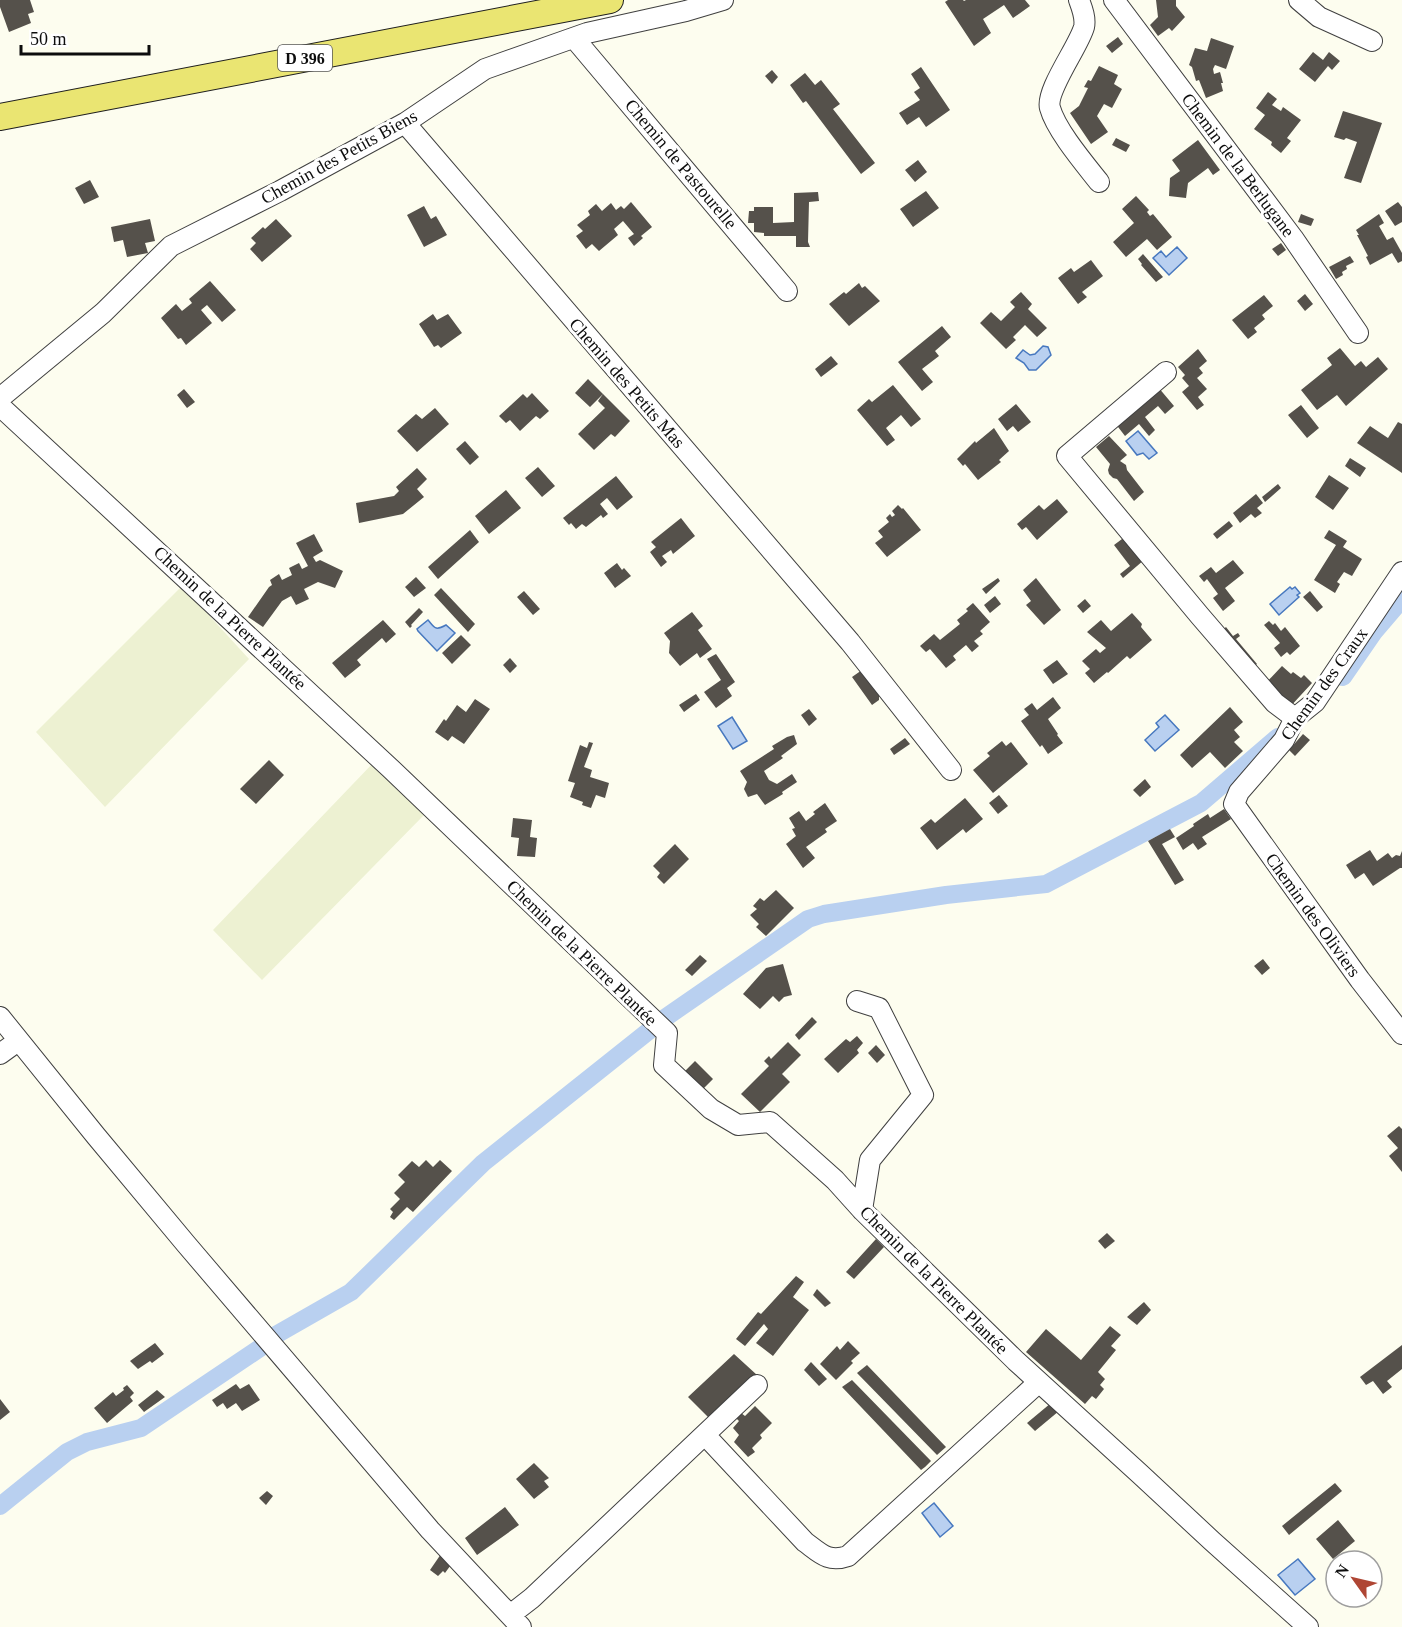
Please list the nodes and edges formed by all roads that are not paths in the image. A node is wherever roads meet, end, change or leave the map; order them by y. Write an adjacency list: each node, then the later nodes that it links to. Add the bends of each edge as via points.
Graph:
1 (610, 0): 8 (main road, D 396)
2 (723, 0): 6 (street, Chemin des Petits Biens)
3 (1079, 0): 10 (street, via 1084,26 1048,105 1055,123)
4 (1114, 0): 12 (street, Chemin de la Berlugane, via 1293,238)
5 (1299, 0): 7 (street, via 1319,17)
6 (574, 38): 9 (street, Chemin des Petits Biens, via 485,69); 11 (street, Chemin de Pastourelle)
7 (1372, 41)
8 (0, 117)
9 (405, 123): 14 (street, Chemin des Petits Biens, via 171,246 103,313); 18 (street, Chemin des Petits Mas, via 850,642)
10 (1099, 182)
11 (788, 291)
12 (1358, 333)
13 (1166, 372): 17 (street, via 1067,456 1275,703)
14 (0, 398)
15 (0, 406): 25 (street, Chemin de la Pierre Plantée, via 382,760 667,1033 664,1065 711,1109 738,1125 770,1122 835,1180)
16 (1402, 572): 17 (street, Chemin des Craux, via 1315,702)
17 (1295, 718): 19 (street, Chemin des Craux, via 1284,740)
18 (951, 770)
19 (1239, 792): 22 (street, Chemin des Oliviers, via 1234,804)
20 (857, 1001): 25 (street, via 879,1008 923,1095 870,1160)
21 (0, 1017): 23 (street)
22 (1402, 1034)
23 (18, 1041): 24 (street); 29 (street, via 422,1521)
24 (0, 1054)
25 (862, 1210): 26 (street, Chemin de la Pierre Plantée)
26 (1039, 1382): 28 (street, via 848,1556 840,1559 824,1556 805,1542); 30 (street, Chemin de la Pierre Plantée)
27 (757, 1385): 28 (street)
28 (705, 1435): 29 (street, via 532,1598)
29 (516, 1621)
30 (1308, 1627)

